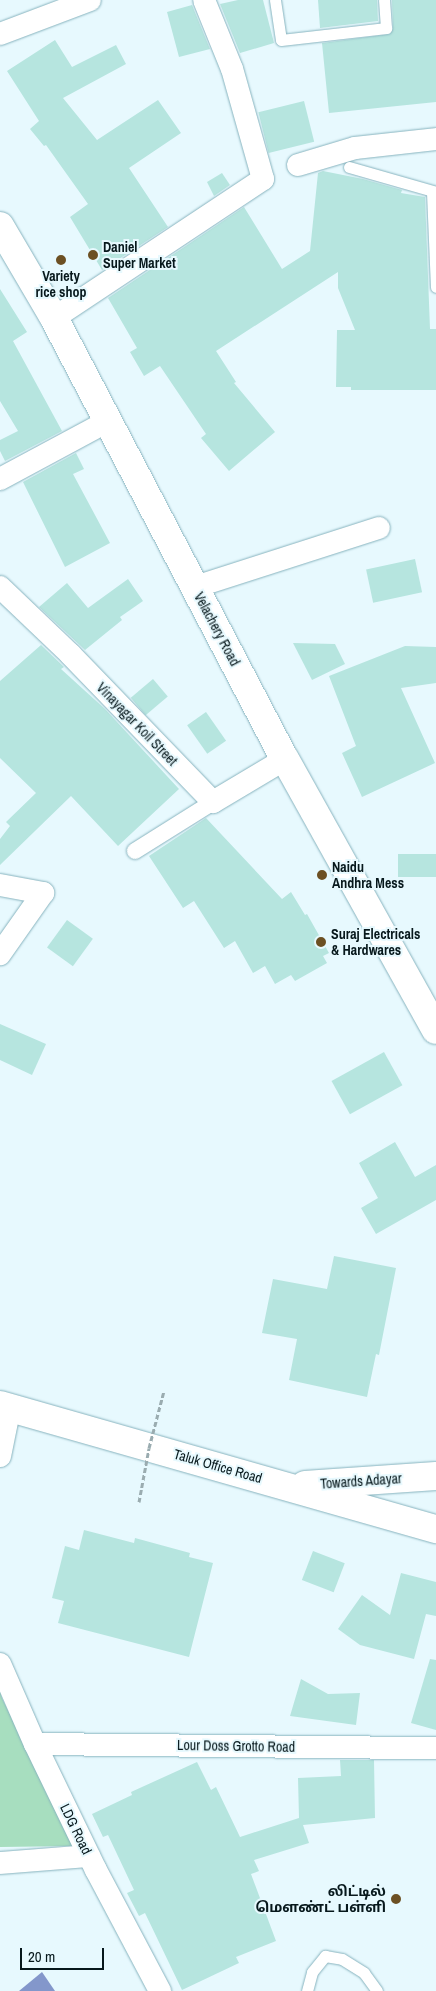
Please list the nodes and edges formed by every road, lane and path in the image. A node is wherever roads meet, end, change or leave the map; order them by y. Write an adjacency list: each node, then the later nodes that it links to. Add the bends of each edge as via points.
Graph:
1 (90, 0): 5 (street)
2 (204, 0): 12 (street, via 232,69 263,179)
3 (275, 0): 4 (lane, via 281,40 386,28)
4 (384, 0)
5 (0, 34)
6 (436, 139): 7 (street, via 355,148)
7 (298, 165)
8 (349, 167): 9 (lane)
9 (434, 192): 11 (lane)
10 (0, 226): 12 (main road, Velachery Road)
11 (436, 287)
12 (54, 318): 13 (main road, Velachery Road)
13 (108, 421): 14 (street); 17 (main road, Velachery Road)
14 (0, 479)
15 (380, 528): 17 (street)
16 (0, 587): 19 (street, Vinayagar Koil Street, via 70,654)
17 (195, 587): 18 (main road, Velachery Road)
18 (285, 759): 19 (street); 23 (main road, Velachery Road)
19 (213, 802): 20 (street)
20 (135, 851)
21 (0, 885): 22 (street, via 44,893)
22 (0, 954)
23 (436, 1030)
24 (164, 1391): 29 (path, bridge)
25 (5, 1406): 26 (street); 28 (main road, Taluk Office Road)
26 (0, 1456)
27 (436, 1476): 28 (main road, Towards Adayar)
28 (286, 1486): 30 (main road, Taluk Office Road)
29 (139, 1502)
30 (436, 1529)
31 (0, 1664): 32 (street, LDG Road)
32 (35, 1744): 33 (street, Lour Doss Grotto Road); 34 (street, LDG Road)
33 (436, 1748)
34 (89, 1856): 35 (street); 36 (street, LDG Road)
35 (0, 1863)
36 (160, 1991)
37 (307, 1991): 38 (lane, via 312,1972 325,1956 342,1959 364,1973)
38 (377, 1991)

